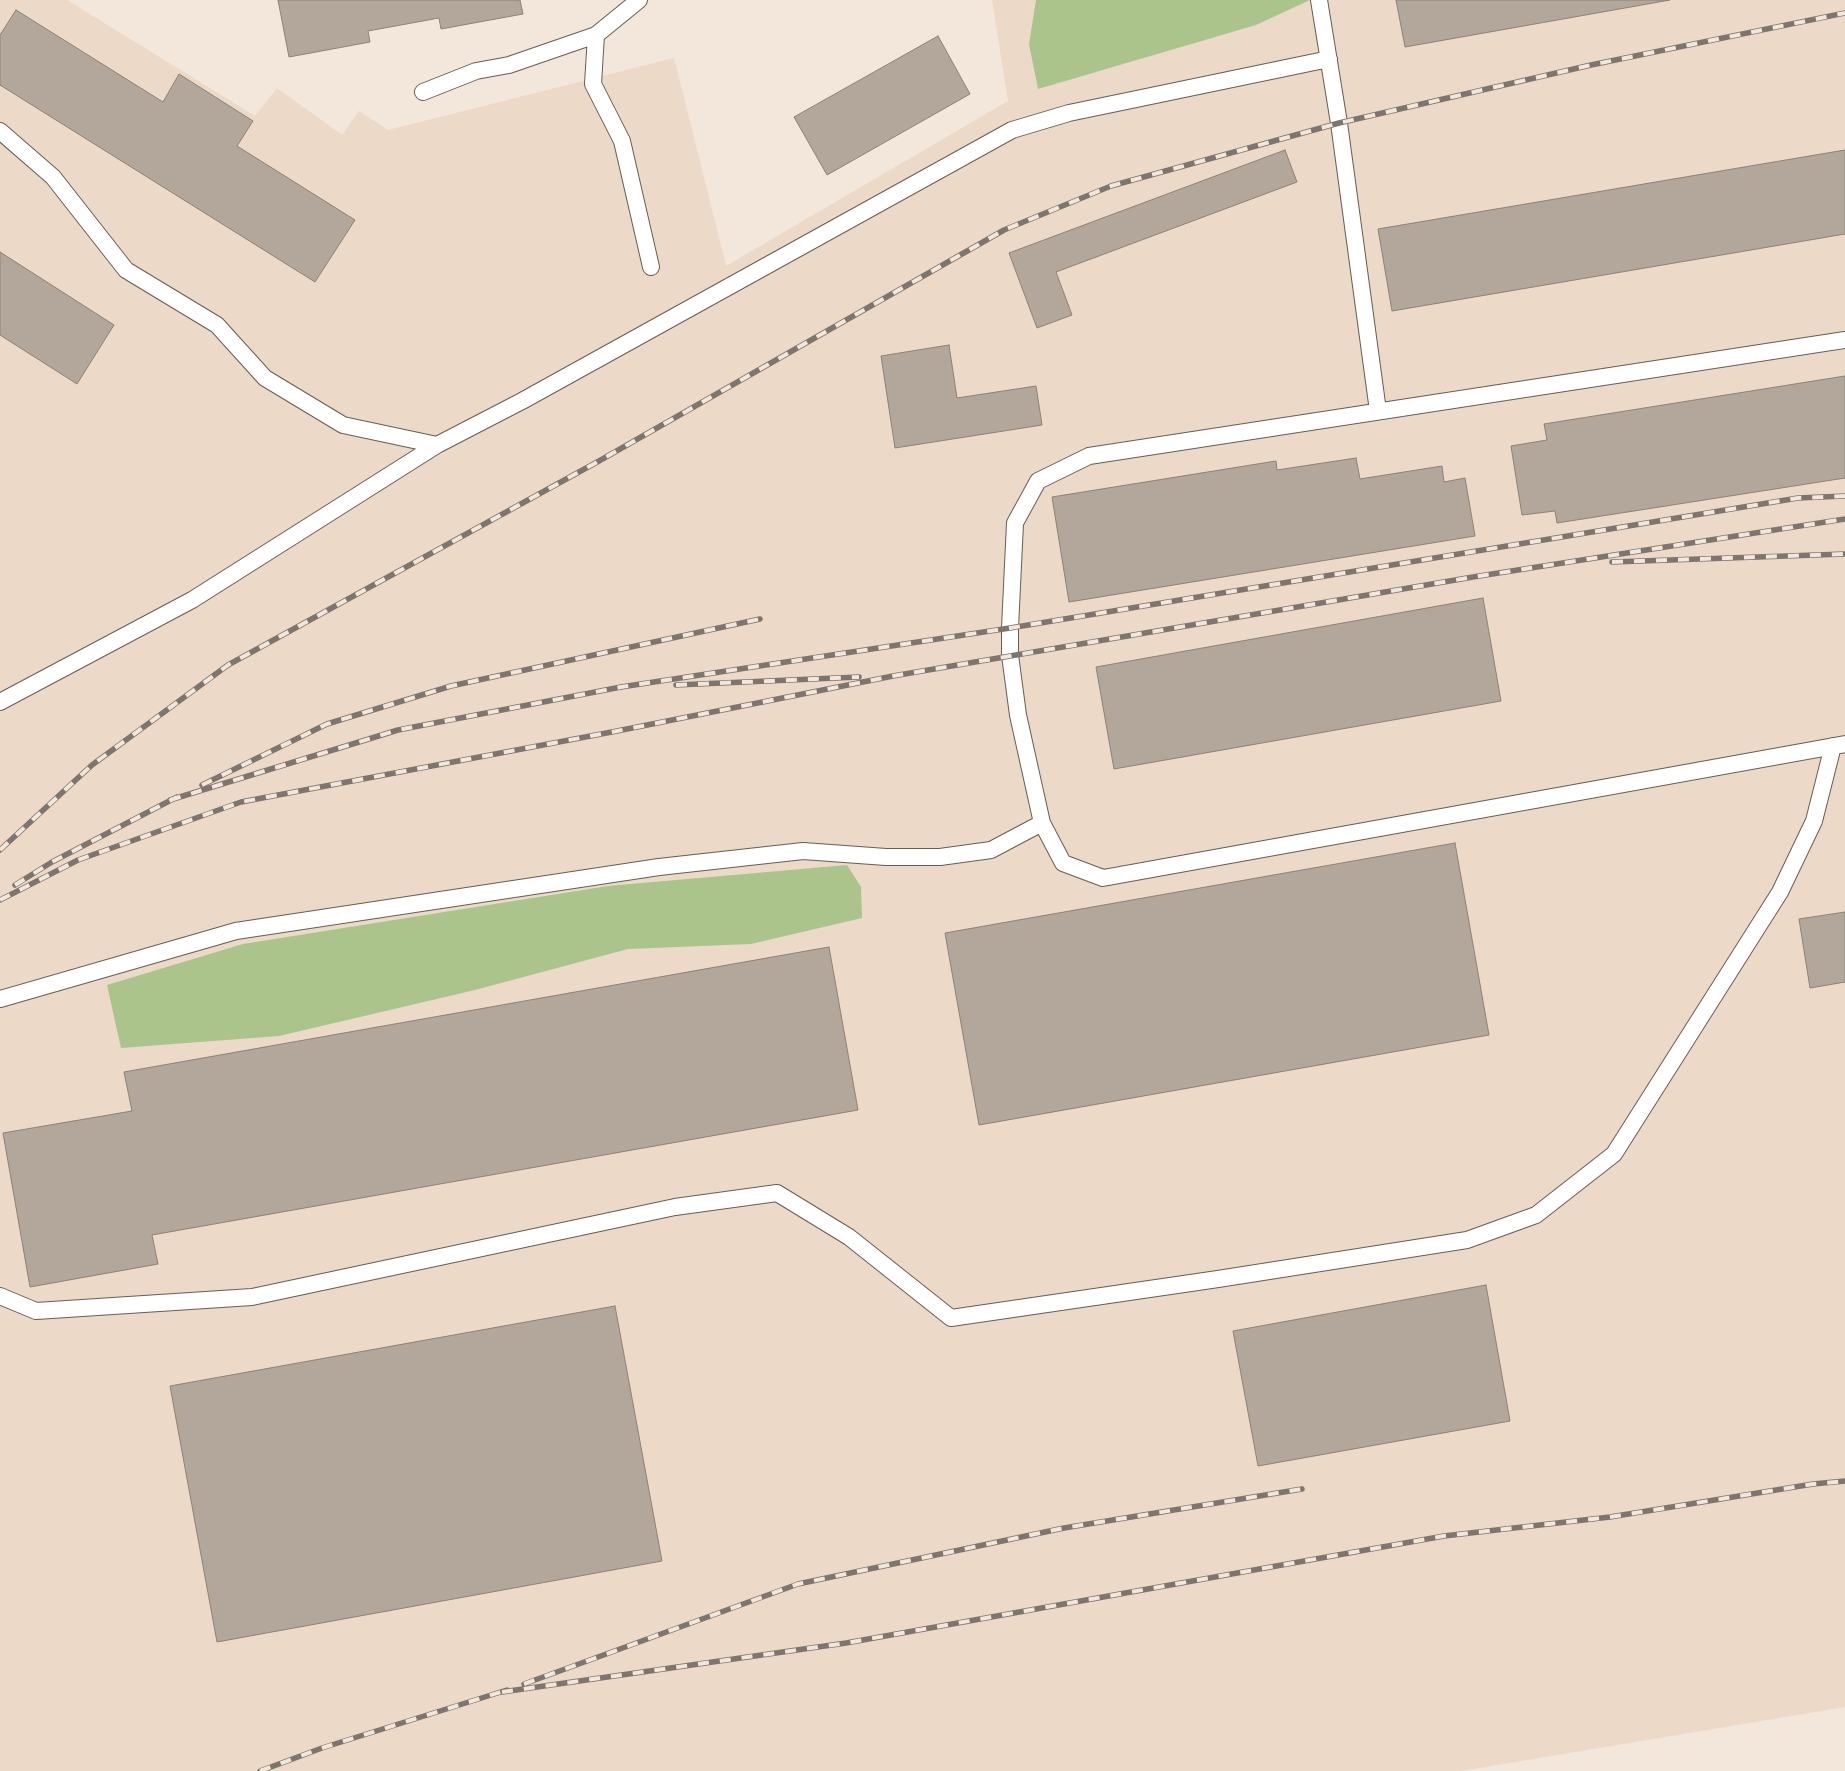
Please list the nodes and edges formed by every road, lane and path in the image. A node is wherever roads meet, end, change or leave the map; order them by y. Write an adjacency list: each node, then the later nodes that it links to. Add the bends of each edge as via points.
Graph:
1 (639, 0): 3 (lane)
2 (1319, 0): 4 (lane)
3 (596, 36): 5 (lane, via 508,65 476,71); 7 (lane, via 593,84 622,141)
4 (1329, 59): 9 (lane); 10 (lane, via 1069,113 1012,130)
5 (423, 92)
6 (0, 132): 10 (lane, via 53,177 126,270 217,325 265,378 343,425)
7 (651, 267)
8 (1845, 340): 9 (lane)
9 (1378, 411): 13 (lane, via 1089,456 1038,481 1015,523 1010,655 1018,715)
10 (437, 445): 11 (lane, via 192,600)
11 (0, 702)
12 (1839, 745): 13 (lane, via 1103,878 1063,863); 15 (lane, via 1814,821 1780,892 1614,1154 1536,1215 1467,1240 951,1318 849,1236 777,1193 675,1206 252,1296 36,1311)
13 (1042, 823): 14 (lane, via 990,850 940,857 803,851 649,868 236,930)
14 (0, 999)
15 (0, 1296)

